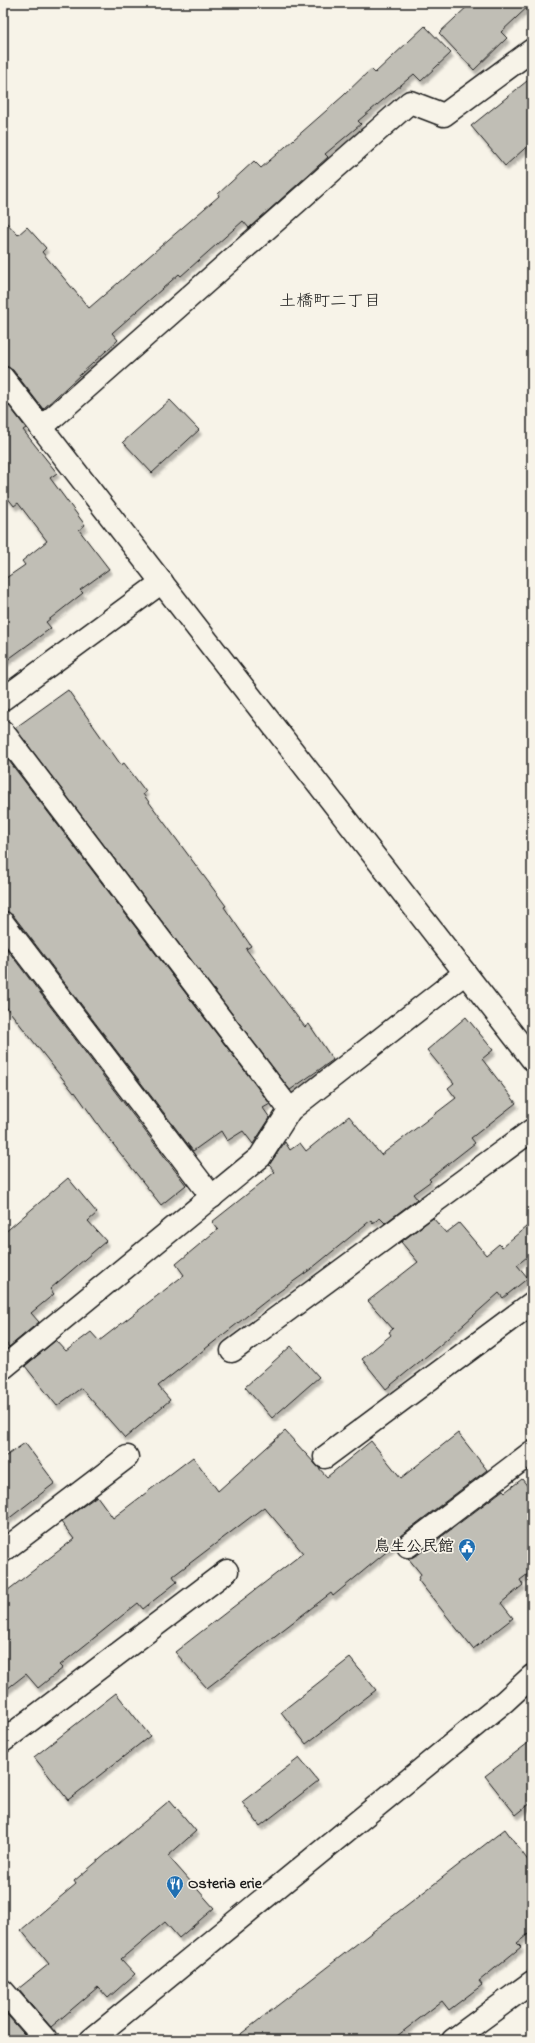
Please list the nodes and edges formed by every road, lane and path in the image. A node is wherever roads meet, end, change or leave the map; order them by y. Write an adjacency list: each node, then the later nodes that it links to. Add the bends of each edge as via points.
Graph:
1 (532, 50): 3 (street, via 444,115 410,102)
2 (3, 378): 3 (street)
3 (42, 428): 4 (street)
4 (162, 582): 5 (street); 8 (street)
5 (3, 699)
6 (3, 732): 10 (street)
7 (3, 923): 12 (street)
8 (465, 973): 9 (street); 10 (street)
9 (532, 1059)
10 (290, 1110): 12 (street, via 260,1157)
11 (532, 1130): 14 (street)
12 (212, 1197): 15 (street)
13 (532, 1303): 18 (street)
14 (232, 1350)
15 (3, 1368)
16 (532, 1452): 19 (street)
17 (127, 1457): 20 (street)
18 (325, 1457)
19 (408, 1546)
20 (3, 1551)
21 (227, 1571): 23 (street)
22 (532, 1676): 27 (street, via 505,1701)
23 (3, 1741)
24 (532, 1982): 28 (street)
25 (3, 1991): 26 (street)
26 (46, 2040)
27 (91, 2040)
28 (454, 2040)

